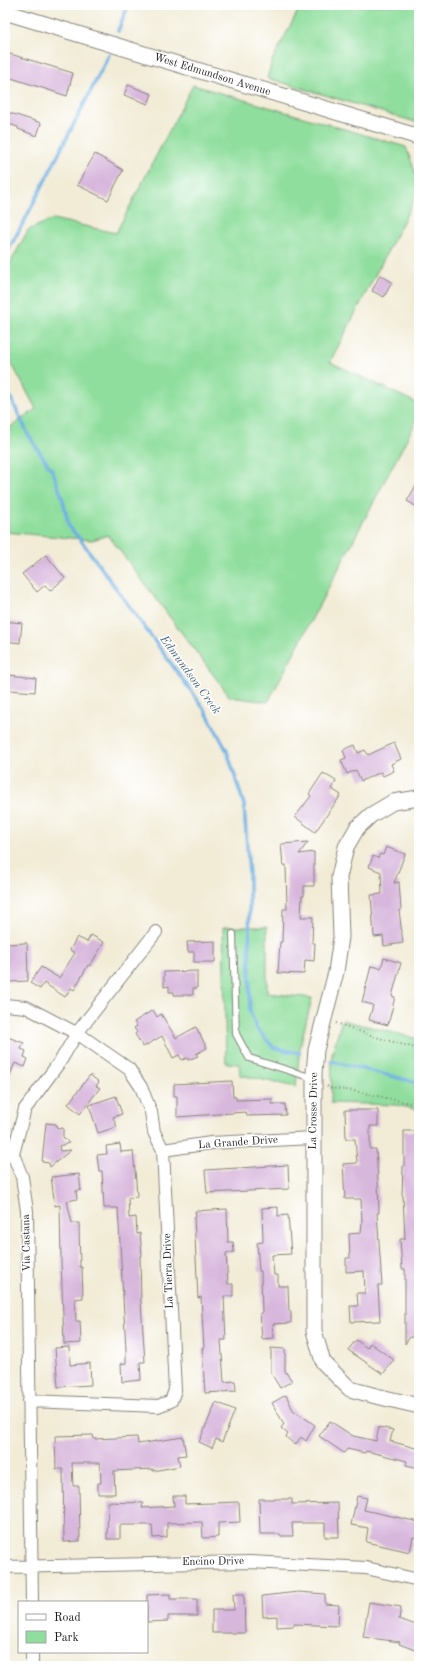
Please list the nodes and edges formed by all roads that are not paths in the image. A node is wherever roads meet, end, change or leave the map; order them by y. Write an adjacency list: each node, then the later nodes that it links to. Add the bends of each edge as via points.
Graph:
1 (5, 12): 2 (street, West Edmundson Avenue)
2 (419, 137)
3 (419, 798): 8 (street, La Crosse Drive, via 393,802 371,815 357,828 346,847 339,877 341,937 336,972 316,1050)
4 (156, 932): 7 (street, Via Castana)
5 (233, 934): 8 (lane, via 236,1034 249,1058)
6 (5, 1005): 7 (street, La Tierra Drive, via 26,1007)
7 (78, 1033): 10 (street, La Tierra Drive, via 129,1069 141,1087 151,1112 154,1132); 11 (street, Via Castana, via 25,1109)
8 (314, 1079): 9 (street, La Crosse Drive)
9 (313, 1138): 10 (street, La Grande Drive, via 211,1143); 13 (street, La Crosse Drive, via 314,1331 323,1362 350,1389)
10 (163, 1150): 12 (street, La Tierra Drive, via 175,1390 171,1401 158,1406)
11 (9, 1155): 12 (street, Via Castana, via 22,1177 27,1211)
12 (29, 1401): 15 (street, Via Castana)
13 (419, 1406)
14 (5, 1567): 15 (street, Encino Drive)
15 (31, 1567): 16 (street, Encino Drive, via 250,1562 366,1568); 17 (street, Via Castana)
16 (419, 1580)
17 (32, 1601)
18 (32, 1653): 19 (street)
19 (32, 1666)

